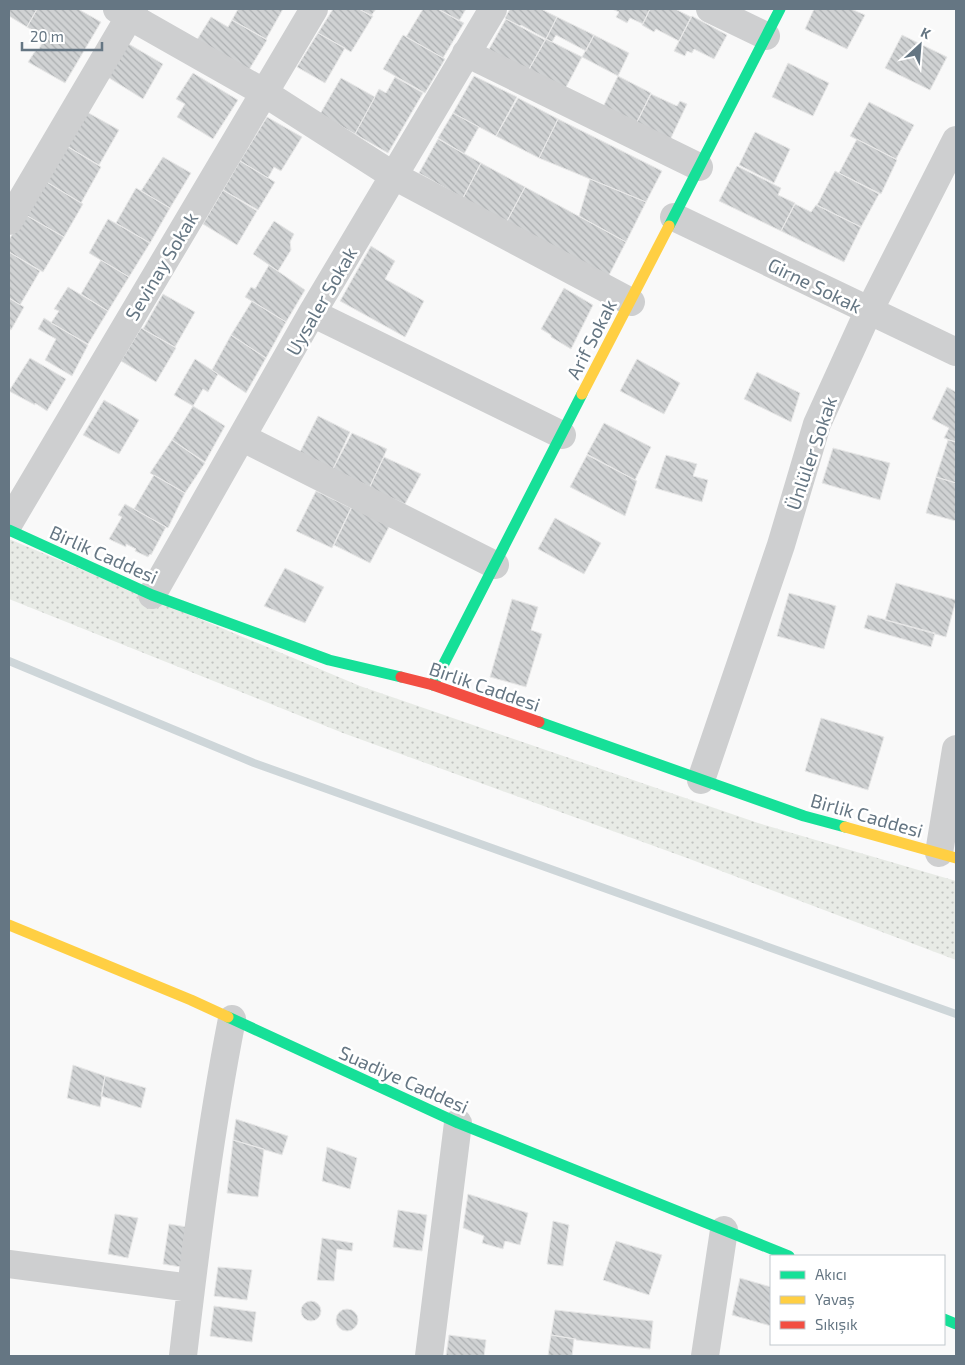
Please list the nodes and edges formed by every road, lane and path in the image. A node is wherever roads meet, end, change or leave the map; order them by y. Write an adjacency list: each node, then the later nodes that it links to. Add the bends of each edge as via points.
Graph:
1 (314, 9): 8 (street, Sevinay Sokak)
2 (493, 9): 7 (street, Uysaler Sokak)
3 (710, 9): 6 (street)
4 (780, 9): 6 (street, Arif Sokak)
5 (127, 11): 8 (street); 13 (street)
6 (766, 36): 10 (street, Arif Sokak)
7 (466, 53): 10 (street); 11 (street, Uysaler Sokak)
8 (263, 92): 11 (street); 20 (street, Sevinay Sokak)
9 (956, 140): 15 (street, Ünlüler Sokak)
10 (700, 167): 12 (street, Arif Sokak)
11 (394, 176): 14 (street); 16 (street, Uysaler Sokak)
12 (674, 217): 14 (street, Arif Sokak); 15 (street, Girne Sokak)
13 (9, 221)
14 (631, 302): 18 (street, Arif Sokak)
15 (869, 311): 17 (street, Girne Sokak); 26 (street, Ünlüler Sokak, via 817,424 781,545)
16 (312, 313): 18 (street); 19 (street, Uysaler Sokak)
17 (956, 352)
18 (562, 435): 22 (street, Arif Sokak)
19 (243, 438): 22 (street); 23 (street, Uysaler Sokak)
20 (9, 523)
21 (9, 530): 23 (street, Birlik Caddesi)
22 (495, 565): 24 (street, Arif Sokak)
23 (152, 595): 24 (street, Birlik Caddesi, via 329,660)
24 (433, 686): 26 (street, Birlik Caddesi)
25 (956, 749): 27 (street)
26 (701, 780): 27 (street, Birlik Caddesi, via 804,816)
27 (948, 856)
28 (9, 925): 29 (street, Suadiye Caddesi)
29 (232, 1019): 30 (street, Suadiye Caddesi); 34 (street)
30 (458, 1123): 31 (street, Suadiye Caddesi); 36 (street)
31 (724, 1230): 32 (street, Suadiye Caddesi); 37 (street)
32 (786, 1255)
33 (9, 1264): 34 (street)
34 (191, 1288): 35 (street)
35 (184, 1356)
36 (428, 1356)
37 (705, 1356)

